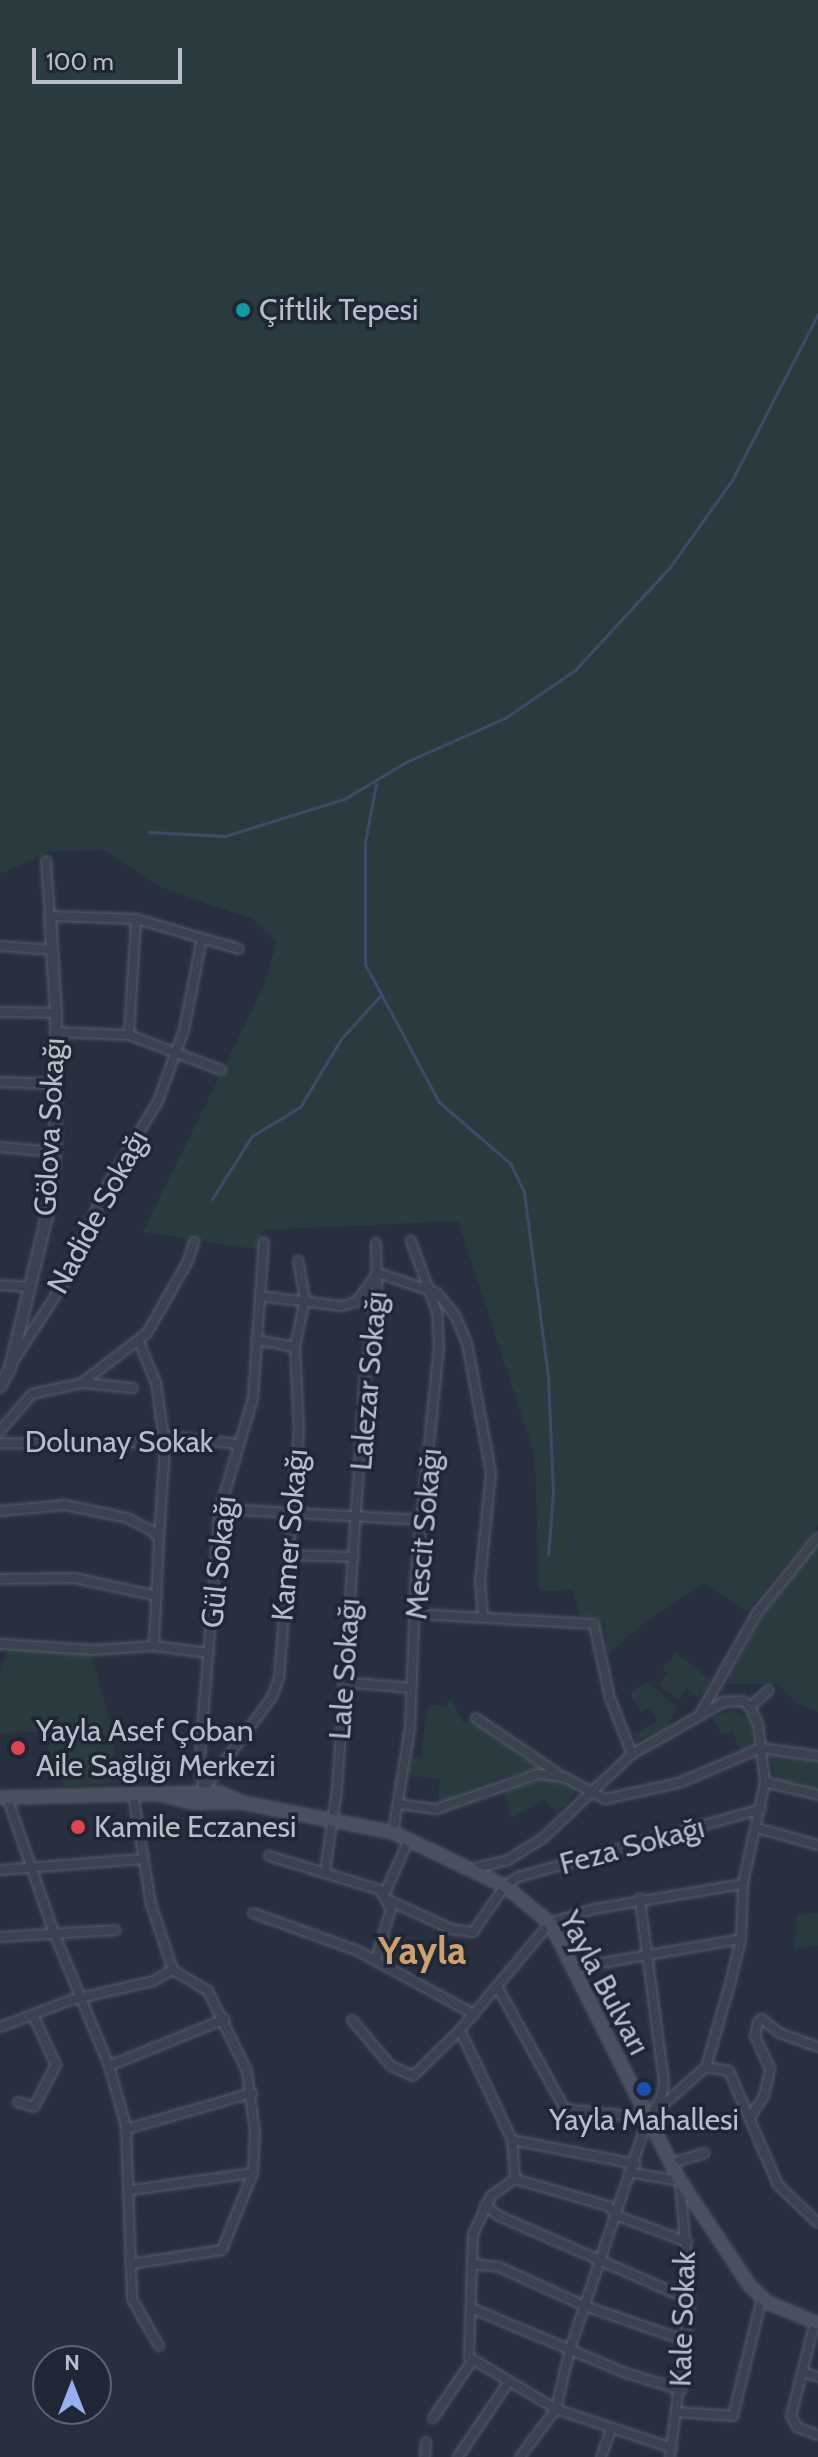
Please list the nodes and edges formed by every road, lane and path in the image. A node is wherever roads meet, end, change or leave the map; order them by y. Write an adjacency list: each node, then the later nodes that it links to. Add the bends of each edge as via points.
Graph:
1 (46, 861): 2 (street, Gölova Sokağı)
2 (50, 916): 3 (street); 7 (street, Gölova Sokağı)
3 (136, 919): 4 (street); 11 (street)
4 (202, 938): 6 (street); 12 (street, Nadide Sokağı)
5 (0, 946): 7 (street)
6 (239, 949)
7 (52, 950): 9 (street, Gölova Sokağı)
8 (0, 1012): 9 (street)
9 (56, 1013): 10 (street, Gölova Sokağı)
10 (56, 1032): 11 (street); 15 (street, Gölova Sokağı)
11 (129, 1035): 12 (street)
12 (178, 1051): 13 (street); 32 (street, Nadide Sokağı, via 158,1101 106,1187 65,1281)
13 (221, 1070)
14 (0, 1082): 15 (street)
15 (56, 1084): 17 (street, Gölova Sokağı)
16 (0, 1147): 17 (street)
17 (55, 1152): 25 (street, Gölova Sokağı)
18 (411, 1241): 26 (street, Mescit Sokağı)
19 (194, 1242): 30 (street, via 158,1319)
20 (264, 1242): 27 (street, Gül Sokağı)
21 (376, 1243): 23 (street, Lalezar Sokağı)
22 (298, 1261): 28 (street, Kamer Sokağı)
23 (378, 1273): 26 (street); 28 (street, via 356,1302 331,1306); 43 (street, Lalezar Sokağı)
24 (0, 1285): 25 (street)
25 (30, 1287): 32 (street, Gölova Sokağı)
26 (428, 1290): 44 (street, Mescit Sokağı, via 437,1312 439,1348); 52 (street, via 455,1315 467,1343 488,1443)
27 (260, 1296): 28 (street); 29 (street, Gül Sokağı)
28 (305, 1299): 31 (street, Kamer Sokağı)
29 (256, 1340): 31 (street); 39 (street, Gül Sokağı, via 253,1398)
30 (139, 1342): 33 (street); 37 (street, via 156,1383)
31 (295, 1347): 42 (street, Kamer Sokağı, via 299,1431)
32 (10, 1368): 34 (street, Gölova Sokağı)
33 (82, 1383): 35 (street); 36 (street, via 32,1394)
34 (0, 1387)
35 (133, 1388)
36 (0, 1431)
37 (163, 1436): 38 (street, Dolunay Sokak, via 120,1445); 39 (street, Dolunay Sokak); 46 (street)
38 (0, 1443)
39 (239, 1444): 40 (street, Gül Sokağı)
40 (220, 1509): 42 (street); 55 (street, Gül Sokağı)
41 (0, 1511): 46 (street, via 65,1505 127,1518)
42 (291, 1514): 43 (street); 47 (street, Kamer Sokağı)
43 (356, 1519): 44 (street); 48 (street, Lale Sokağı)
44 (423, 1520): 51 (street, Mescit Sokağı)
45 (818, 1537): 60 (street, via 757,1613)
46 (159, 1538): 50 (street)
47 (287, 1555): 48 (street); 67 (street, Kamer Sokağı, via 279,1678 272,1697)
48 (354, 1557): 56 (street, Lale Sokağı)
49 (0, 1579): 50 (street, via 74,1578)
50 (157, 1596): 54 (street)
51 (416, 1614): 52 (street); 57 (street, Mescit Sokağı)
52 (483, 1615): 63 (street, via 594,1624 610,1698)
53 (0, 1644): 54 (street, via 93,1650)
54 (154, 1646): 55 (street)
55 (209, 1653): 67 (street, Gül Sokağı, via 199,1768)
56 (344, 1682): 57 (street); 76 (street, Lale Sokağı)
57 (411, 1688): 74 (street, Mescit Sokağı)
58 (769, 1690): 59 (street)
59 (750, 1707): 60 (street, via 733,1700); 62 (street)
60 (699, 1716): 63 (street)
61 (476, 1718): 65 (street, via 518,1751)
62 (761, 1748): 64 (street); 66 (street); 70 (street, via 679,1783 605,1799)
63 (632, 1754): 70 (street)
64 (818, 1756)
65 (564, 1777): 70 (street); 74 (street, via 538,1774 436,1809)
66 (765, 1782): 71 (street); 75 (street)
67 (204, 1789): 69 (main road, Yayla Bulvarı); 73 (main road, Yayla Bulvarı)
68 (133, 1794): 69 (main road, Yayla Bulvarı); 72 (main road, Yayla Bulvarı); 82 (street)
69 (158, 1794): 73 (main road, Yayla Bulvarı, via 191,1802)
70 (589, 1794): 83 (street, via 527,1849 492,1867)
71 (818, 1795)
72 (3, 1797): 84 (street)
73 (241, 1802): 76 (main road, Yayla Bulvarı)
74 (399, 1804): 78 (street, Mescit Sokağı)
75 (761, 1809): 77 (street); 88 (street, Feza Sokağı, via 518,1877)
76 (334, 1820): 78 (main road, Yayla Bulvarı); 86 (street, Lale Sokağı)
77 (757, 1828): 80 (street); 87 (street)
78 (393, 1832): 79 (main road, Yayla Bulvarı)
79 (409, 1839): 83 (main road, Yayla Bulvarı); 89 (street)
80 (818, 1845)
81 (269, 1856): 86 (street)
82 (143, 1859): 84 (street); 100 (street, via 151,1904)
83 (476, 1868): 88 (main road, Yayla Bulvarı)
84 (30, 1869): 85 (street); 94 (street)
85 (0, 1870)
86 (325, 1871): 89 (street)
87 (743, 1884): 90 (street); 96 (street)
88 (505, 1886): 89 (street, via 473,1932 451,1929); 92 (main road, Yayla Bulvarı)
89 (386, 1898): 98 (street, via 391,1909)
90 (640, 1899): 92 (street); 97 (street)
91 (253, 1913): 98 (street)
92 (550, 1923): 99 (main road, Yayla Bulvarı); 101 (street)
93 (116, 1930): 94 (street)
94 (54, 1933): 95 (street); 102 (street)
95 (0, 1937)
96 (741, 1939): 97 (street); 111 (street)
97 (649, 1952): 99 (street); 115 (street, via 664,2082)
98 (376, 1959): 103 (street, via 423,1991)
99 (573, 1968): 115 (main road, Yayla Bulvarı)
100 (173, 1970): 102 (street, via 153,1981); 105 (street, via 196,1979)
101 (497, 1986): 103 (street); 115 (street, via 565,2109)
102 (80, 1998): 104 (street); 110 (street)
103 (474, 2014): 108 (street)
104 (33, 2015): 107 (street); 113 (street, via 56,2069 34,2107)
105 (225, 2019): 110 (street); 112 (street)
106 (352, 2020): 108 (street, via 391,2066 406,2075 424,2070)
107 (0, 2027)
108 (460, 2030): 117 (street)
109 (817, 2045): 114 (street, via 779,2033 762,2019 758,2022 755,2036 770,2069 764,2096)
110 (109, 2066): 116 (street)
111 (706, 2067): 114 (street, via 729,2071); 115 (street)
112 (252, 2093): 116 (street); 121 (street)
113 (18, 2102)
114 (751, 2116): 127 (street, via 778,2185)
115 (648, 2118): 119 (main road, Yayla Bulvarı); 120 (street)
116 (127, 2129): 124 (street)
117 (512, 2140): 120 (street); 122 (street)
118 (705, 2153): 119 (street)
119 (672, 2163): 123 (main road, Yayla Bulvarı)
120 (634, 2168): 123 (street); 126 (street)
121 (253, 2173): 124 (street); 130 (street, via 222,2250)
122 (515, 2179): 125 (street); 126 (street, via 608,2206)
123 (680, 2181): 128 (street, Kale Sokak); 132 (main road, Yayla Bulvarı)
124 (132, 2190): 130 (street)
125 (485, 2205): 129 (street, via 499,2216); 131 (street, via 473,2234)
126 (618, 2216): 128 (street); 129 (street)
127 (818, 2223)
128 (687, 2242): 133 (street, Kale Sokak)
129 (601, 2259): 133 (street); 134 (street)
130 (130, 2264): 138 (street, via 134,2308)
131 (472, 2264): 134 (street, via 499,2267); 135 (street)
132 (762, 2298): 136 (main road); 146 (street, via 733,2416)
133 (690, 2300): 137 (street, Kale Sokak)
134 (585, 2306): 137 (street); 139 (street)
135 (471, 2308): 139 (street); 140 (street)
136 (816, 2322): 141 (street)
137 (687, 2341): 144 (street, Kale Sokak)
138 (159, 2346)
139 (570, 2349): 144 (street); 145 (street)
140 (472, 2361): 143 (street); 147 (street)
141 (802, 2372): 142 (street); 149 (street, via 791,2416 797,2427)
142 (818, 2377)
143 (508, 2383): 145 (street); 153 (street)
144 (681, 2390): 146 (street, Kale Sokak)
145 (556, 2409): 148 (street); 154 (street)
146 (677, 2412): 151 (street, Kale Sokak)
147 (433, 2418)
148 (611, 2429): 151 (street); 155 (street)
149 (818, 2435)
150 (426, 2442): 152 (street)
151 (671, 2453)
152 (425, 2457)
153 (458, 2457)
154 (520, 2457)
155 (601, 2457)

